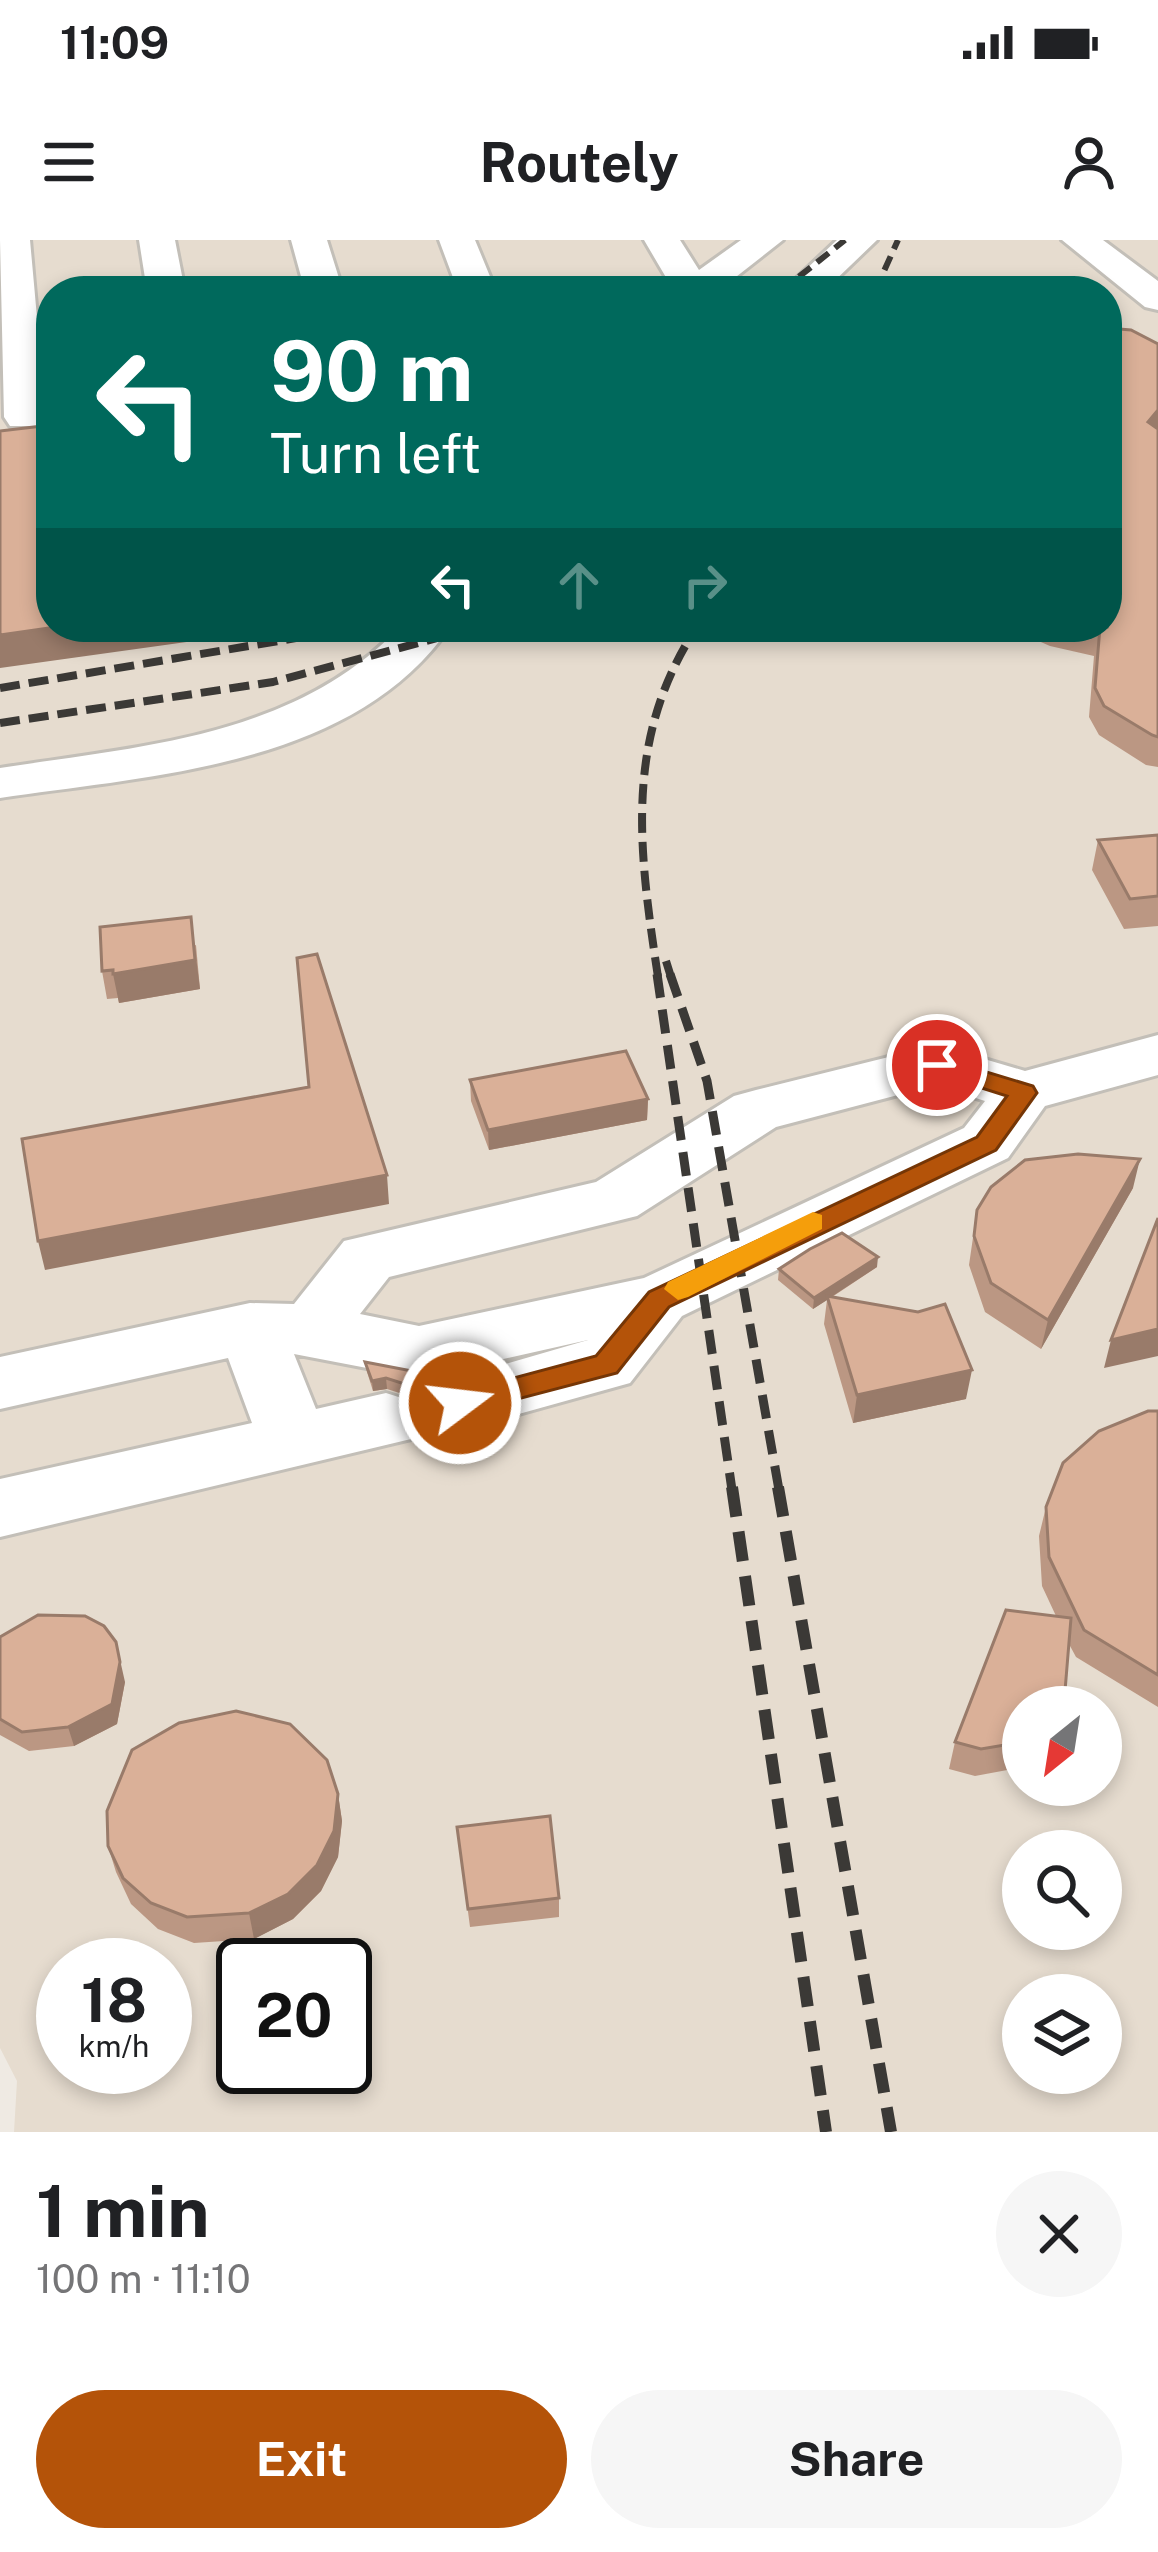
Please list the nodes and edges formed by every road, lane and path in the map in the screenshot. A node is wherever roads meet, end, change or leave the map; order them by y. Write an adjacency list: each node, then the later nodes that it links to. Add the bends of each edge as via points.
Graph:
1 (12, 240): 16 (lane)
2 (157, 240): 9 (lane)
3 (309, 240): 10 (lane)
4 (457, 240): 11 (lane)
5 (662, 240): 12 (lane)
6 (765, 240): 13 (lane)
7 (860, 240): 14 (lane)
8 (1080, 240): 15 (lane)
9 (163, 276)
10 (320, 276)
11 (470, 276)
12 (684, 276)
13 (714, 276)
14 (819, 276)
15 (1158, 299)
16 (25, 417)
17 (413, 642): 18 (lane, via 339,706 279,732)
18 (0, 783)
19 (1158, 1054): 20 (lane)
20 (1024, 1093): 21 (lane, via 986,1143); 22 (lane, via 937,1065 756,1111 615,1199 367,1258)
21 (659, 1299): 22 (lane, via 419,1352); 24 (lane, via 606,1365)
22 (281, 1329): 23 (lane); 26 (lane)
23 (0, 1382)
24 (460, 1403)
25 (386, 1420): 26 (lane)
26 (293, 1440): 27 (lane)
27 (0, 1508)

